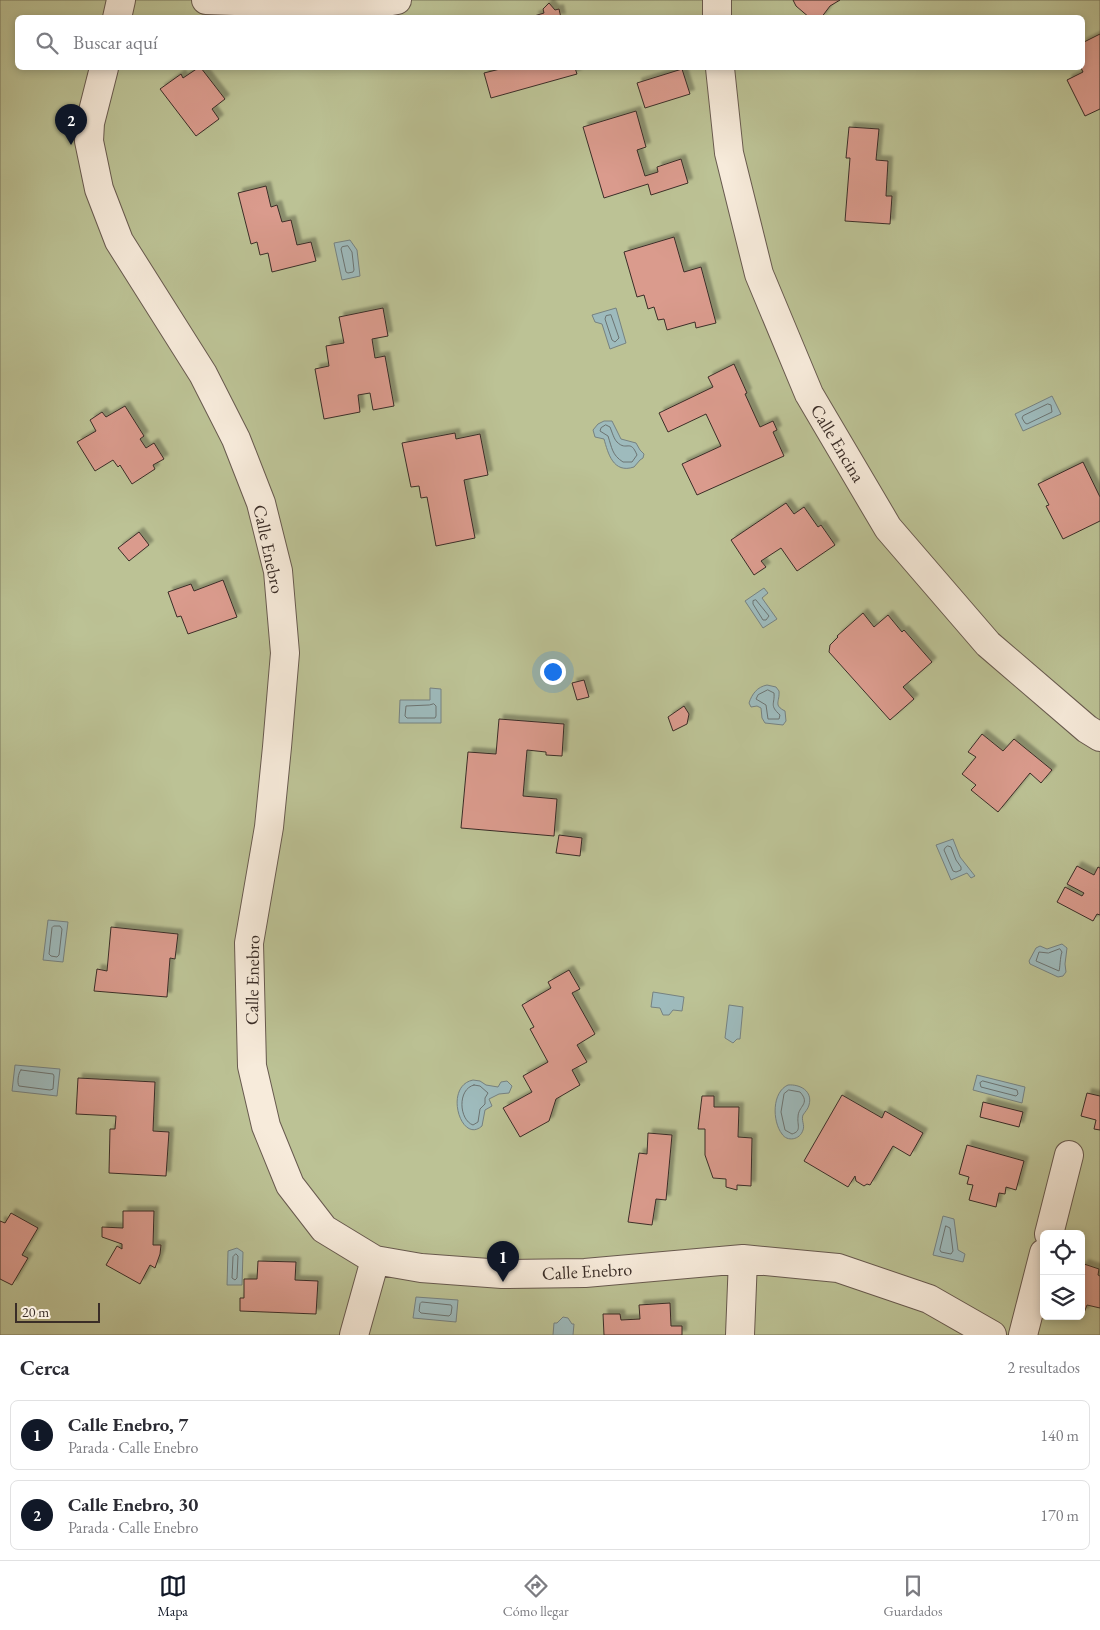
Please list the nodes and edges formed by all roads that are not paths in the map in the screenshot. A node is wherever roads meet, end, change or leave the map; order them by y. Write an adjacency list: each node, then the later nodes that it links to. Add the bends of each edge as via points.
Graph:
1 (121, 0): 5 (street)
2 (206, 0): 3 (street, via 341,4)
3 (397, 0)
4 (717, 0): 6 (street)
5 (117, 15)
6 (717, 15)
7 (103, 70): 13 (street, Calle Enebro, via 90,123 89,142 99,189 119,241 203,374 236,439 261,503 278,571 284,653 269,827 249,944 252,1066 266,1126 290,1185 324,1229)
8 (720, 70): 9 (street, Calle Encina, via 730,153 759,274 809,394 888,528 988,644)
9 (1100, 737)
10 (1069, 1155): 11 (street)
11 (1050, 1230)
12 (743, 1259): 13 (street, Calle Enebro, via 585,1274 420,1268); 16 (street); 17 (street, Calle Enebro, via 838,1268 929,1299)
13 (375, 1260): 15 (street)
14 (1040, 1269): 18 (street)
15 (354, 1335)
16 (740, 1335)
17 (992, 1335)
18 (1023, 1335)

